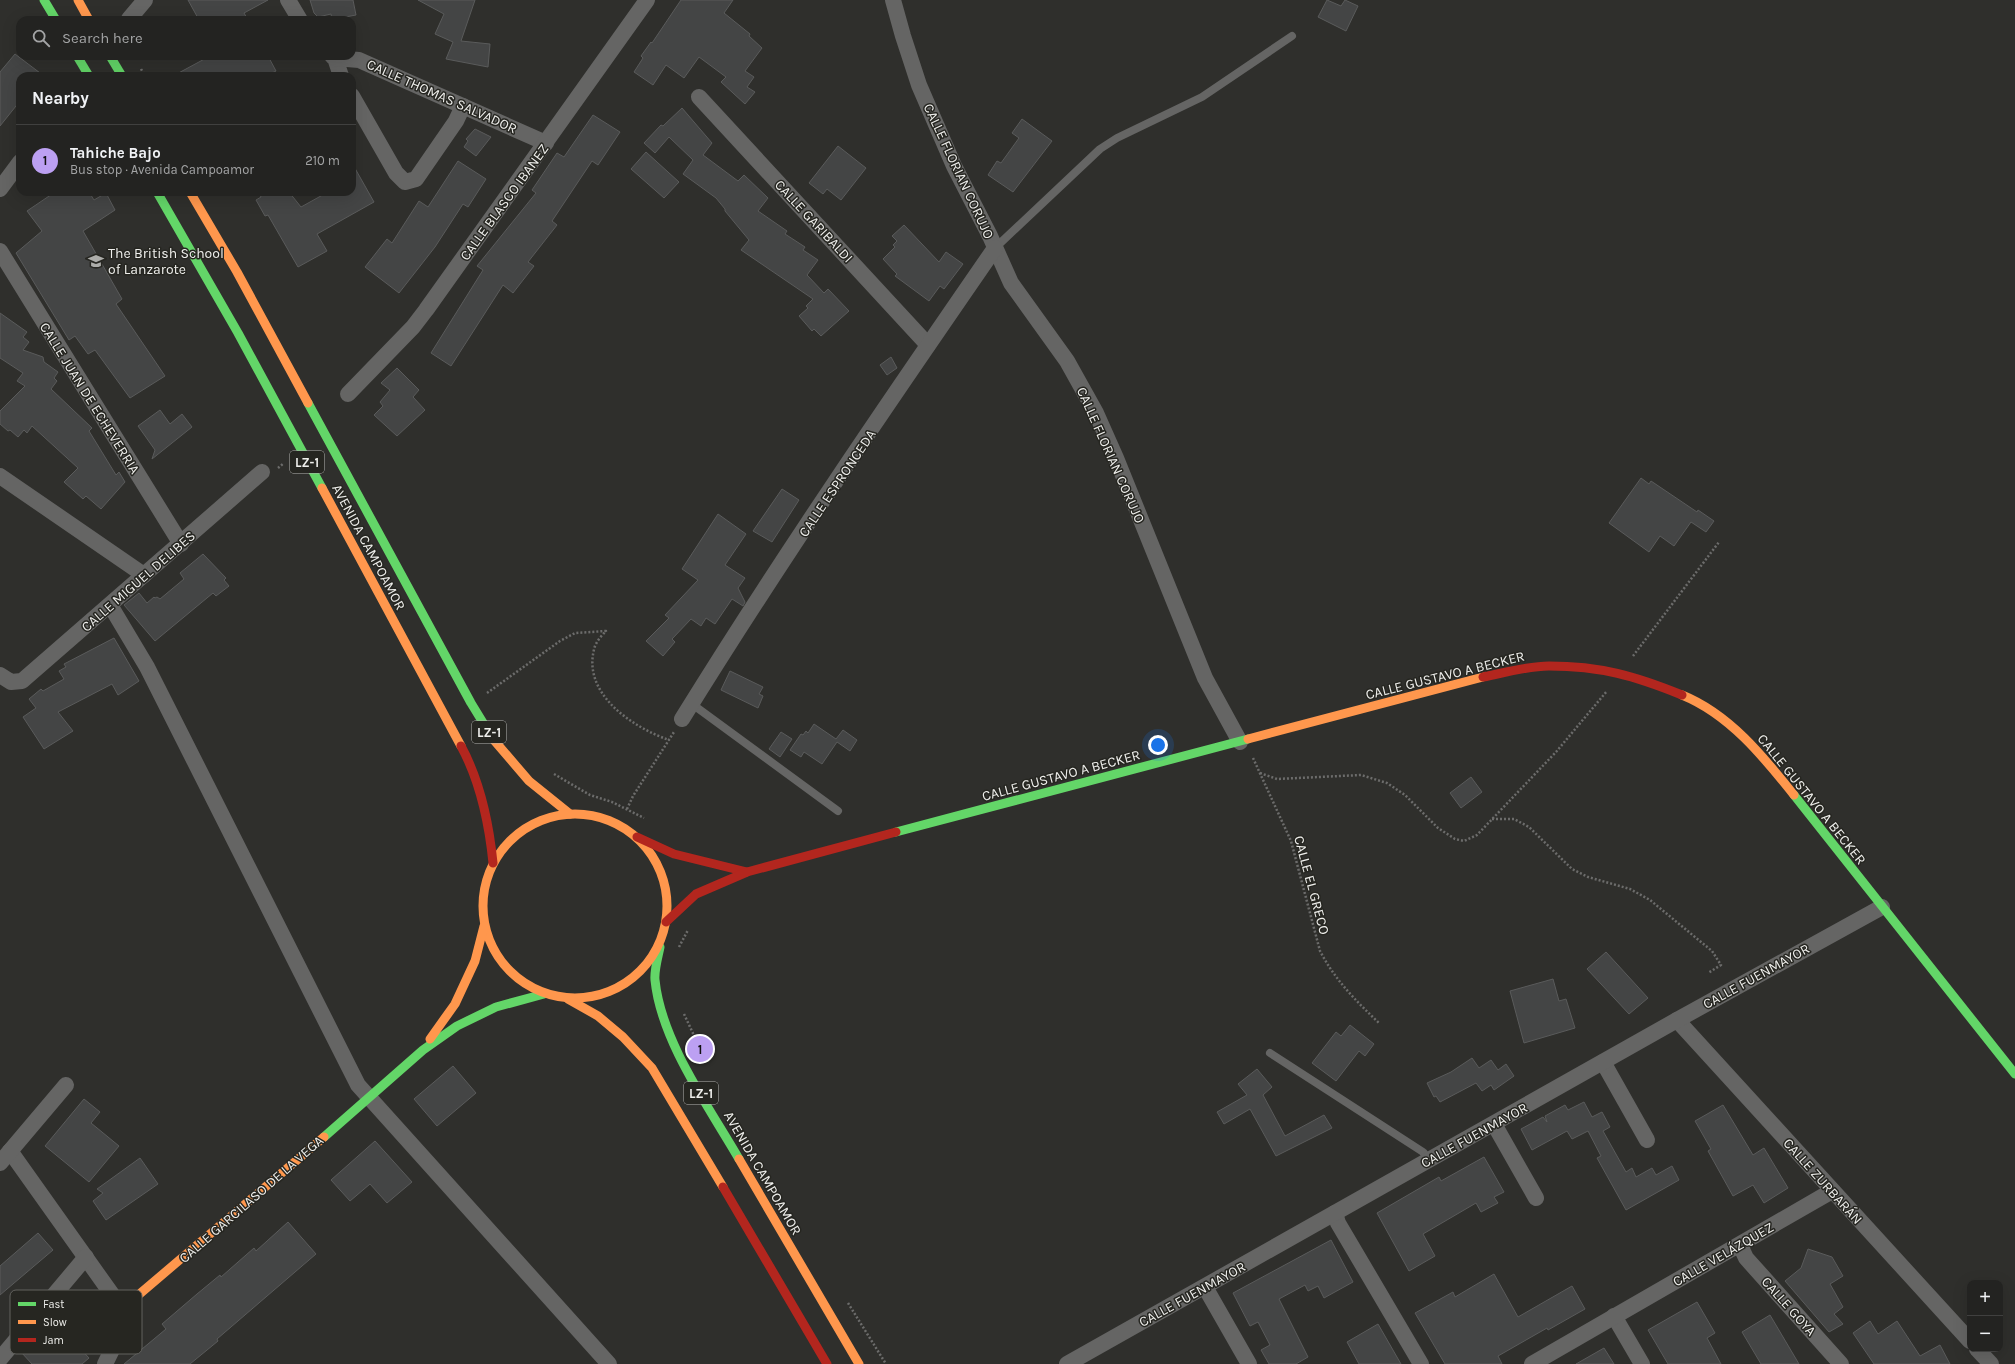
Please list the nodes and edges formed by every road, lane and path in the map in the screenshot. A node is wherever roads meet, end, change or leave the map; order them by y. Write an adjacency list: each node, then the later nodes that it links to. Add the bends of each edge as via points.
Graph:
1 (44, 0): 7 (main road)
2 (78, 0): 8 (main road)
3 (145, 0): 9 (street)
4 (288, 0): 10 (street)
5 (647, 0): 22 (street, CALLE BLASCO IBANEZ)
6 (893, 0): 27 (street, CALLE FLORIAN CORUJO, via 903,36 936,127)
7 (54, 16)
8 (87, 16)
9 (132, 16)
10 (298, 16)
11 (1292, 36): 27 (lane, via 1202,97 1117,138 1100,149)
12 (79, 60): 16 (main road)
13 (112, 60): 17 (main road)
14 (335, 60): 18 (street, CALLE THOMAS SALVADOR)
15 (356, 60): 21 (street, CALLE THOMAS SALVADOR)
16 (87, 72)
17 (120, 72)
18 (340, 72)
19 (699, 97): 29 (street, CALLE GARIBALDI)
20 (356, 103): 21 (street, via 396,173 405,182 416,179 456,121)
21 (463, 106): 22 (street, CALLE THOMAS SALVADOR)
22 (546, 143): 30 (street, CALLE BLASCO IBANEZ, via 413,328)
23 (16, 167): 24 (street)
24 (0, 189)
25 (158, 196): 52 (main road, AVENIDA CAMPOAMOR / LZ-1, via 238,333 466,755 483,801 491,838)
26 (192, 196): 48 (main road, AVENIDA CAMPOAMOR / LZ-1, via 237,272 471,703 495,742 530,781)
27 (995, 248): 29 (street, CALLE ESPRONCEDA); 43 (street, CALLE FLORIAN CORUJO, via 1010,283 1067,361 1096,413 1205,678)
28 (0, 251): 34 (street, CALLE JUAN DE ECHEVERRIA)
29 (928, 345): 40 (street, CALLE ESPRONCEDA)
30 (348, 394)
31 (262, 472): 34 (street, CALLE MIGUEL DELIBES)
32 (0, 476): 35 (street)
33 (1719, 542): 37 (path)
34 (181, 544): 35 (street, CALLE MIGUEL DELIBES)
35 (144, 575): 36 (street, CALLE MIGUEL DELIBES)
36 (110, 605): 38 (street, CALLE MIGUEL DELIBES, via 22,681); 72 (street, via 147,667 358,1085)
37 (1621, 673): 43 (main road, CALLE GUSTAVO A BECKER, via 1602,669 1548,666 1513,671); 49 (path, via 1556,752); 54 (main road, CALLE GUSTAVO A BECKER, via 1689,698 1732,726 1774,770)
38 (5, 678)
39 (485, 695): 42 (path, via 565,639 575,634 606,631 595,645 592,665 598,687 611,705 636,725)
40 (692, 704): 41 (street, CALLE ESPRONCEDA); 47 (lane)
41 (682, 720): 42 (path)
42 (669, 740): 46 (path)
43 (1240, 742): 45 (path, CALLE EL GRECO, via 1252,755); 53 (main road, CALLE GUSTAVO A BECKER)
44 (548, 770): 46 (path, via 590,795)
45 (1260, 773): 49 (path, via 1277,779 1361,775 1380,781 1405,795 1438,828 1455,839 1464,840 1477,835); 65 (path, CALLE EL GRECO, via 1291,841 1320,952 1329,968)
46 (627, 809): 50 (path)
47 (838, 811)
48 (570, 814): 51 (main road, LZ-1, via 606,819); 52 (main road, LZ-1, via 539,821 512,838)
49 (1492, 819): 60 (path, via 1514,819 1529,827 1572,869 1650,900 1712,951 1721,965)
50 (647, 820)
51 (637, 837): 53 (main road, CALLE GUSTAVO A BECKER, via 674,854); 55 (main road, LZ-1, via 656,861 667,891)
52 (493, 863): 57 (main road, LZ-1, via 483,894)
53 (747, 872): 55 (main road, CALLE GUSTAVO A BECKER, via 696,894)
54 (1882, 907): 64 (street, CALLE FUENMAYOR); 70 (main road, CALLE GUSTAVO A BECKER)
55 (666, 922): 58 (main road, LZ-1)
56 (690, 925): 59 (path)
57 (484, 926): 61 (main road, LZ-1, via 495,955 516,979); 66 (main road, CALLE GARCILASO DE LA VEGA, via 475,961 454,1004)
58 (660, 943): 62 (main road, LZ-1, via 638,974 606,994); 96 (main road, AVENIDA CAMPOAMOR / LZ-1, via 656,979 662,1016 681,1059)
59 (678, 951)
60 (1708, 973)
61 (544, 994): 62 (main road, LZ-1); 66 (main road, CALLE GARCILASO DE LA VEGA, via 511,1002 470,1018)
62 (568, 999): 95 (main road, LZ-1, via 598,1016 623,1037 652,1068)
63 (681, 1011): 68 (path)
64 (1677, 1020): 69 (street, CALLE FUENMAYOR); 77 (street, CALLE ZURBARÁN)
65 (1379, 1023)
66 (421, 1051): 72 (main road, CALLE GARCILASO DE LA VEGA)
67 (1270, 1053): 76 (lane, via 1423,1152)
68 (705, 1059)
69 (1603, 1062): 73 (street, CALLE FUENMAYOR); 74 (street)
70 (2015, 1074)
71 (66, 1085): 75 (street)
72 (369, 1098): 85 (main road, CALLE GARCILASO DE LA VEGA); 94 (street)
73 (1494, 1124): 76 (street, CALLE FUENMAYOR); 78 (street)
74 (1647, 1140)
75 (5, 1157): 81 (street)
76 (1429, 1160): 79 (street, CALLE FUENMAYOR)
77 (1832, 1191): 80 (street, CALLE VELÁZQUEZ); 87 (street, CALLE ZURBARÁN)
78 (1536, 1198)
79 (1335, 1213): 82 (street, CALLE FUENMAYOR); 98 (street, via 1338,1223)
80 (1740, 1245): 86 (street, CALLE VELÁZQUEZ); 101 (street, CALLE GOYA, via 1746,1258)
81 (86, 1257): 83 (street); 84 (street)
82 (1205, 1287): 92 (street, CALLE FUENMAYOR); 97 (street)
83 (58, 1290)
84 (109, 1290)
85 (142, 1292)
86 (1614, 1316): 99 (street, CALLE VELÁZQUEZ); 100 (street)
87 (1967, 1338)
88 (10, 1346): 91 (street)
89 (1980, 1352): 102 (street)
90 (110, 1354): 93 (street, CALLE GARCILASO DE LA VEGA)
91 (0, 1358)
92 (1073, 1363)
93 (105, 1364)
94 (609, 1364)
95 (826, 1364)
96 (859, 1364)
97 (1249, 1364)
98 (1421, 1364)
99 (1532, 1364)
100 (1642, 1364)
101 (1841, 1364)
102 (1991, 1364)

